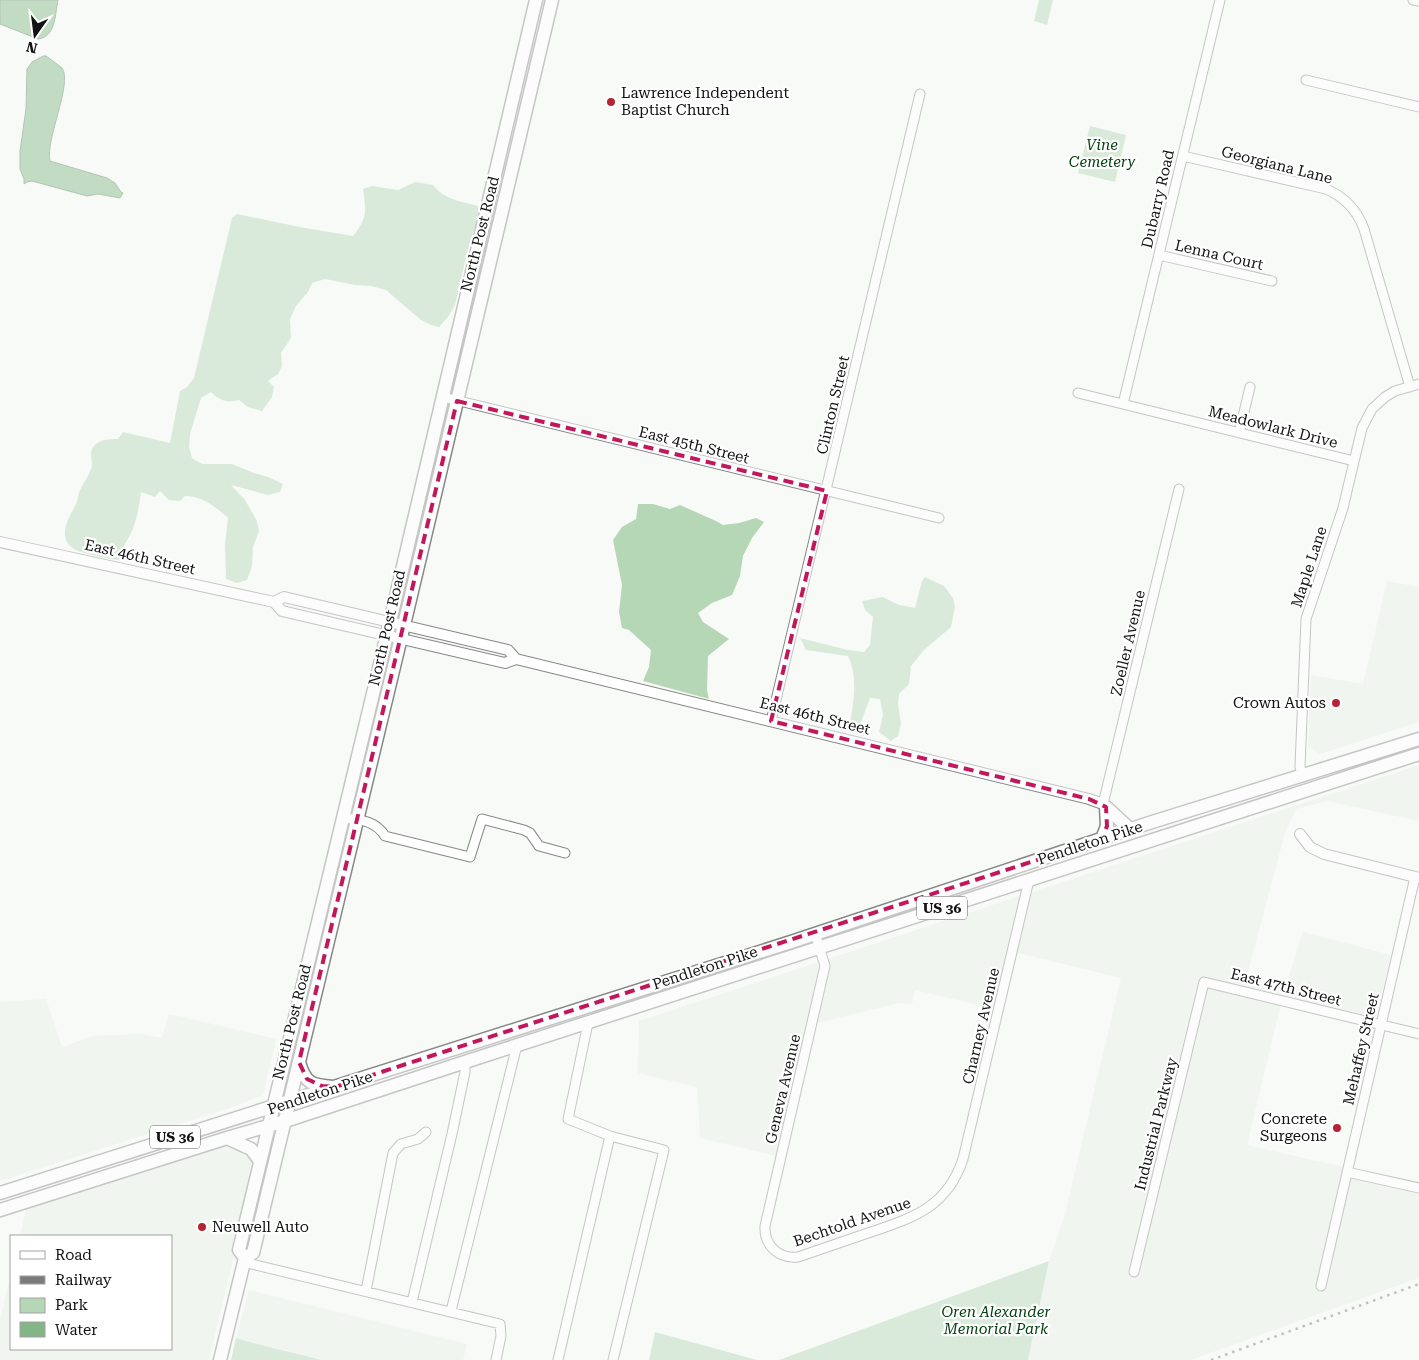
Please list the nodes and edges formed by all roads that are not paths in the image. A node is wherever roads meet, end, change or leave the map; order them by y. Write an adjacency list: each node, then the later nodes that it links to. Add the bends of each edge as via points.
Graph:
1 (536, 0): 15 (main road, North Post Road)
2 (551, 0): 16 (main road, North Post Road)
3 (1220, 0): 9 (street, Dubarry Road)
4 (1413, 0): 5 (street)
5 (1419, 1)
6 (1306, 80): 8 (street)
7 (920, 94): 21 (street, Clinton Street)
8 (1419, 107)
9 (1183, 156): 10 (street, Dubarry Road); 12 (street, Georgiana Lane, via 1326,189 1342,197 1352,207 1364,229)
10 (1159, 255): 11 (street, Lenna Court); 17 (street, Dubarry Road)
11 (1272, 282)
12 (1414, 385): 19 (street, Meadowlark Drive, via 1395,391 1372,409 1363,425)
13 (1250, 387): 18 (street)
14 (1078, 392): 17 (street, Meadowlark Drive)
15 (443, 397): 16 (street, East 45th Street); 25 (main road, North Post Road)
16 (457, 401): 21 (street, East 45th Street); 26 (main road, North Post Road)
17 (1123, 404): 18 (street, Meadowlark Drive)
18 (1239, 433): 19 (street, Meadowlark Drive)
19 (1354, 460): 33 (street, Maple Lane, via 1343,508 1306,619)
20 (1179, 489): 34 (street, Zoeller Avenue)
21 (827, 492): 22 (street, East 45th Street); 30 (street, Clinton Street)
22 (939, 518)
23 (0, 542): 24 (street, East 46th Street)
24 (274, 602): 25 (street, East 46th Street, via 284,597); 27 (street, East 46th Street, via 282,611)
25 (390, 621): 26 (street, East 46th Street); 27 (main road, North Post Road)
26 (404, 624): 28 (main road, North Post Road); 29 (street, East 46th Street, via 508,650)
27 (387, 635): 28 (street, East 46th Street); 35 (main road, North Post Road)
28 (401, 638): 29 (street, East 46th Street, via 505,664); 36 (main road, North Post Road)
29 (516, 659): 30 (street, East 46th Street)
30 (771, 721): 34 (street, East 46th Street, via 1089,799)
31 (1419, 739): 33 (main road, Pendleton Pike / US 36)
32 (1419, 754): 42 (main road, Pendleton Pike / US 36)
33 (1302, 774): 37 (main road, Pendleton Pike / US 36)
34 (1105, 806): 37 (main road); 39 (main road, via 1107,826)
35 (343, 818): 36 (street); 54 (main road, North Post Road)
36 (358, 819): 40 (street, via 380,827 385,836 470,857 482,819 524,830 539,846); 50 (main road, North Post Road)
37 (1130, 829): 39 (main road, Pendleton Pike / US 36)
38 (1300, 834): 41 (street, via 1310,847 1324,854)
39 (1102, 839): 43 (main road, Pendleton Pike / US 36)
40 (565, 853)
41 (1417, 877): 47 (street, Mehaffey Street)
42 (1029, 880): 44 (main road, Pendleton Pike / US 36); 62 (street, Charney Avenue, via 964,1156)
43 (815, 933): 44 (street, Geneva Avenue); 52 (main road, Pendleton Pike / US 36)
44 (820, 948): 46 (main road, Pendleton Pike / US 36); 66 (street, Geneva Avenue, via 825,966 764,1226)
45 (1204, 982): 47 (street, East 47th Street); 68 (street, Industrial Parkway)
46 (588, 1022): 49 (main road, Pendleton Pike / US 36); 58 (street, via 568,1120)
47 (1381, 1024): 48 (street, East 47th Street); 61 (street, Mehaffey Street)
48 (1419, 1034)
49 (516, 1045): 51 (main road, Pendleton Pike / US 36); 72 (street)
50 (299, 1062): 52 (main road, via 308,1080); 53 (main road, North Post Road)
51 (465, 1062): 55 (main road, Pendleton Pike / US 36); 71 (street, via 452,1134)
52 (335, 1087): 53 (main road, Pendleton Pike / US 36)
53 (290, 1102): 54 (main road, Pendleton Pike / US 36); 55 (main road, North Post Road)
54 (273, 1107): 56 (main road, North Post Road); 64 (main road, Pendleton Pike / US 36)
55 (286, 1121): 56 (main road, Pendleton Pike / US 36); 67 (main road, North Post Road, via 253,1253)
56 (269, 1126): 59 (main road, Pendleton Pike / US 36); 60 (main road, North Post Road)
57 (426, 1132): 70 (street, via 418,1139 401,1144 393,1153)
58 (610, 1136): 75 (street); 76 (street, via 664,1150)
59 (227, 1138): 60 (main road, via 251,1149); 65 (main road, Pendleton Pike / US 36)
60 (260, 1161): 67 (main road, North Post Road, via 239,1250)
61 (1347, 1172): 63 (street); 69 (street, Mehaffey Street)
62 (956, 1177): 66 (street, Bechtold Avenue, via 936,1202 908,1220 798,1257 786,1257)
63 (1419, 1188)
64 (0, 1193)
65 (0, 1210)
66 (773, 1250)
67 (244, 1260): 70 (street); 73 (main road, North Post Road)
68 (1134, 1272)
69 (1321, 1286)
70 (366, 1291): 71 (street)
71 (412, 1302): 72 (street)
72 (451, 1311): 74 (street, via 500,1324)
73 (220, 1360)
74 (496, 1360)
75 (558, 1360)
76 (613, 1360)

